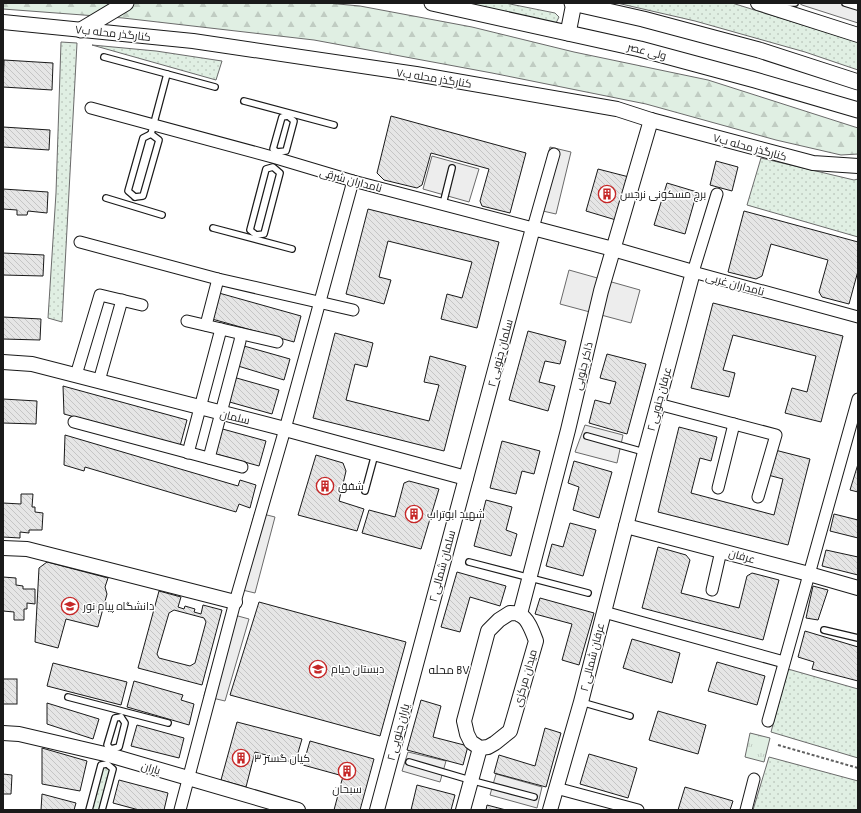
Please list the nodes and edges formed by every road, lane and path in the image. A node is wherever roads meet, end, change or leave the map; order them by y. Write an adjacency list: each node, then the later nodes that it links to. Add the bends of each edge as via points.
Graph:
1 (126, 3): 10 (main road)
2 (432, 3): 11 (main road, ولی عصر)
3 (573, 3): 11 (main road); 15 (main road, via 758,50)
4 (758, 3): 12 (street)
5 (785, 3): 6 (lane)
6 (795, 3)
7 (845, 3): 8 (lane)
8 (858, 6)
9 (3, 22): 10 (street, کنارگذر محله ب۷)
10 (82, 30): 21 (street, کنارگذر محله ب۷, via 193,41 416,74 617,109)
11 (568, 33): 19 (main road, ولی عصر, via 640,49)
12 (858, 35)
13 (104, 57): 14 (lane)
14 (167, 74): 16 (lane); 23 (lane)
15 (858, 82)
16 (215, 87)
17 (244, 100): 20 (lane)
18 (91, 108): 23 (street, نامداران شرقی)
19 (858, 110)
20 (288, 114): 22 (lane); 25 (lane, via 282,117 273,149); 25 (lane, via 294,121 286,151)
21 (651, 120): 26 (street, کنارگذر محله ب۷, via 813,163); 40 (street, ذاکر جنوبی)
22 (334, 125)
23 (152, 130): 25 (street, نامداران شرقی); 30 (lane, via 143,138 128,191); 30 (lane, via 158,140 143,196)
24 (554, 154): 36 (street)
25 (275, 159): 28 (street, نامداران شرقی); 37 (lane, via 266,169 250,230); 37 (lane, via 280,173 264,234)
26 (858, 166)
27 (452, 168): 32 (lane)
28 (353, 181): 32 (street, نامداران شرقی); 44 (street)
29 (717, 194): 41 (street)
30 (135, 197): 33 (lane)
31 (106, 198): 33 (lane)
32 (443, 204): 36 (street, نامداران شرقی)
33 (133, 206): 34 (lane)
34 (162, 214)
35 (213, 228): 37 (lane)
36 (533, 228): 40 (street, نامداران شرقی); 69 (street, سلمان جنوبی ۲)
37 (255, 237): 39 (lane)
38 (80, 242): 42 (street)
39 (292, 249)
40 (613, 249): 41 (street, نامداران غربی); 78 (street, ذاکر جنوبی)
41 (693, 272): 47 (street, نامداران غربی); 57 (street, عرفان جنوبی ۲)
42 (218, 279): 44 (street); 49 (street)
43 (122, 300): 45 (street); 54 (street, via 100,295); 55 (street)
44 (320, 302): 46 (street); 62 (street)
45 (142, 305)
46 (353, 310)
47 (858, 317)
48 (187, 321): 49 (street)
49 (206, 325): 50 (street)
50 (221, 330): 51 (street); 58 (street)
51 (241, 334): 52 (street); 59 (street)
52 (277, 342)
53 (3, 362): 54 (street, سلمان, via 32,364)
54 (76, 375): 55 (street, سلمان)
55 (99, 381): 58 (street, سلمان)
56 (858, 398): 77 (street)
57 (658, 404): 61 (street); 65 (street, عرفان جنوبی ۲)
58 (200, 408): 59 (street, سلمان); 64 (street)
59 (220, 413): 62 (street, سلمان); 67 (street)
60 (74, 422): 64 (street)
61 (734, 424): 70 (street); 72 (street, via 776,435)
62 (285, 429): 66 (street, سلمان); 82 (street)
63 (587, 436): 65 (lane)
64 (188, 452): 67 (street)
65 (645, 452): 73 (street, عرفان جنوبی ۲)
66 (375, 453): 69 (street, سلمان); 71 (lane)
67 (209, 458): 68 (street)
68 (242, 467)
69 (466, 478): 87 (street, سلمان شمالی ۲)
70 (718, 488)
71 (364, 491)
72 (758, 497)
73 (626, 526): 75 (street, عرفان); 83 (street, عرفان شمالی ۲)
74 (3, 548): 82 (street, via 27,549)
75 (721, 551): 77 (street, عرفان); 80 (street)
76 (469, 562): 78 (lane)
77 (808, 574): 79 (street, عرفان); 88 (street)
78 (529, 578): 81 (lane); 84 (street, ذاکر جنوبی)
79 (858, 588)
80 (712, 590)
81 (588, 593)
82 (235, 602): 102 (street)
83 (604, 612): 88 (street); 90 (street, عرفان شمالی ۲)
84 (520, 614): 98 (street, میدان مرکزی, via 526,618 536,641 510,731 488,747); 98 (street, via 510,613 488,630 464,721 471,742)
85 (824, 630): 86 (lane)
86 (858, 638)
87 (419, 654): 111 (street, یاران جنوبی ۲)
88 (784, 662): 94 (street)
89 (68, 697): 91 (lane)
90 (581, 702): 92 (lane); 105 (street, عرفان شمالی ۲)
91 (123, 711): 93 (lane); 95 (lane)
92 (630, 716)
93 (121, 717): 99 (lane, via 125,723 119,747); 99 (lane, via 115,718 107,745)
94 (768, 721)
95 (168, 723)
96 (3, 734): 99 (street, یاران, via 19,734)
97 (778, 745): 101 (path)
98 (480, 748): 104 (street)
99 (109, 756): 102 (street, یاران); 107 (lane, via 101,765); 108 (lane, via 113,769)
100 (409, 762): 104 (lane)
101 (858, 768)
102 (188, 779): 109 (street); 110 (street, یاران)
103 (754, 779): 115 (street)
104 (470, 780): 106 (lane); 112 (street)
105 (556, 788): 113 (street, عرفان شمالی ۲); 114 (street)
106 (534, 797)
107 (89, 810)
108 (102, 810)
109 (180, 810)
110 (298, 810)
111 (377, 810)
112 (463, 810)
113 (550, 810)
114 (638, 810)
115 (746, 810)

